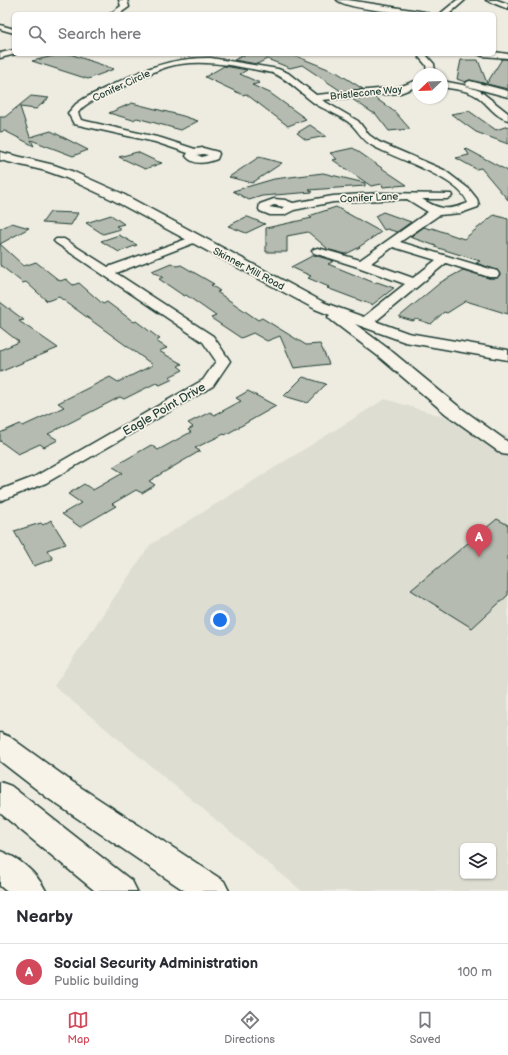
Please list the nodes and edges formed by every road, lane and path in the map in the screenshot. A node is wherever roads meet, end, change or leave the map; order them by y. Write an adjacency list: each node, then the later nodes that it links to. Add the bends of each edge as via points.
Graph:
1 (124, 0): 6 (street, via 125,7)
2 (340, 0): 7 (street)
3 (461, 0): 8 (street)
4 (490, 0): 5 (street)
5 (508, 7)
6 (117, 12)
7 (411, 12)
8 (446, 12)
9 (0, 28): 10 (street)
10 (12, 31)
11 (496, 51): 13 (street)
12 (12, 53): 15 (street)
13 (508, 53)
14 (496, 55): 17 (street)
15 (0, 56)
16 (423, 56): 18 (street)
17 (508, 56)
18 (430, 68)
19 (448, 79): 22 (street)
20 (412, 85): 23 (street, Bristlecone Way, via 400,90)
21 (448, 85): 24 (street, via 480,94)
22 (508, 94)
23 (313, 98): 27 (street, Conifer Circle, via 285,75 275,71 219,62 188,61 171,63 136,77 87,101 75,108 73,113 78,122 158,140); 29 (street, Conifer Circle, via 355,123 366,137 376,144 440,172)
24 (487, 100): 25 (street); 26 (street, via 499,113)
25 (508, 104)
26 (508, 117)
27 (194, 152)
28 (0, 156): 34 (street, Skinner Mill Road, via 70,175 116,196)
29 (460, 187): 31 (street); 33 (street, Conifer Circle, via 474,204 461,210)
30 (409, 196): 31 (street, Conifer Lane); 32 (street, Conifer Lane, via 333,199); 33 (street)
31 (447, 196): 33 (street)
32 (291, 207)
33 (432, 209): 36 (street)
34 (195, 239): 40 (street); 43 (street, Skinner Mill Road)
35 (60, 241): 40 (street, Eagle Point Drive)
36 (393, 243): 38 (street); 39 (street)
37 (318, 251): 39 (street)
38 (444, 259): 41 (street); 42 (street)
39 (362, 264): 42 (street)
40 (107, 272): 49 (street, Eagle Point Drive, via 208,340 223,361 208,383 40,480)
41 (493, 274)
42 (414, 283): 44 (street)
43 (320, 306): 44 (street, Skinner Mill Road); 46 (street)
44 (366, 322): 45 (street, Skinner Mill Road)
45 (405, 337): 46 (street); 47 (street, Skinner Mill Road)
46 (384, 353): 48 (street, via 452,410)
47 (508, 355)
48 (508, 450)
49 (0, 496)
50 (0, 745): 55 (highway, via 60,790)
51 (0, 795): 54 (highway)
52 (0, 865): 53 (highway)
53 (29, 891)
54 (120, 891)
55 (212, 891)

